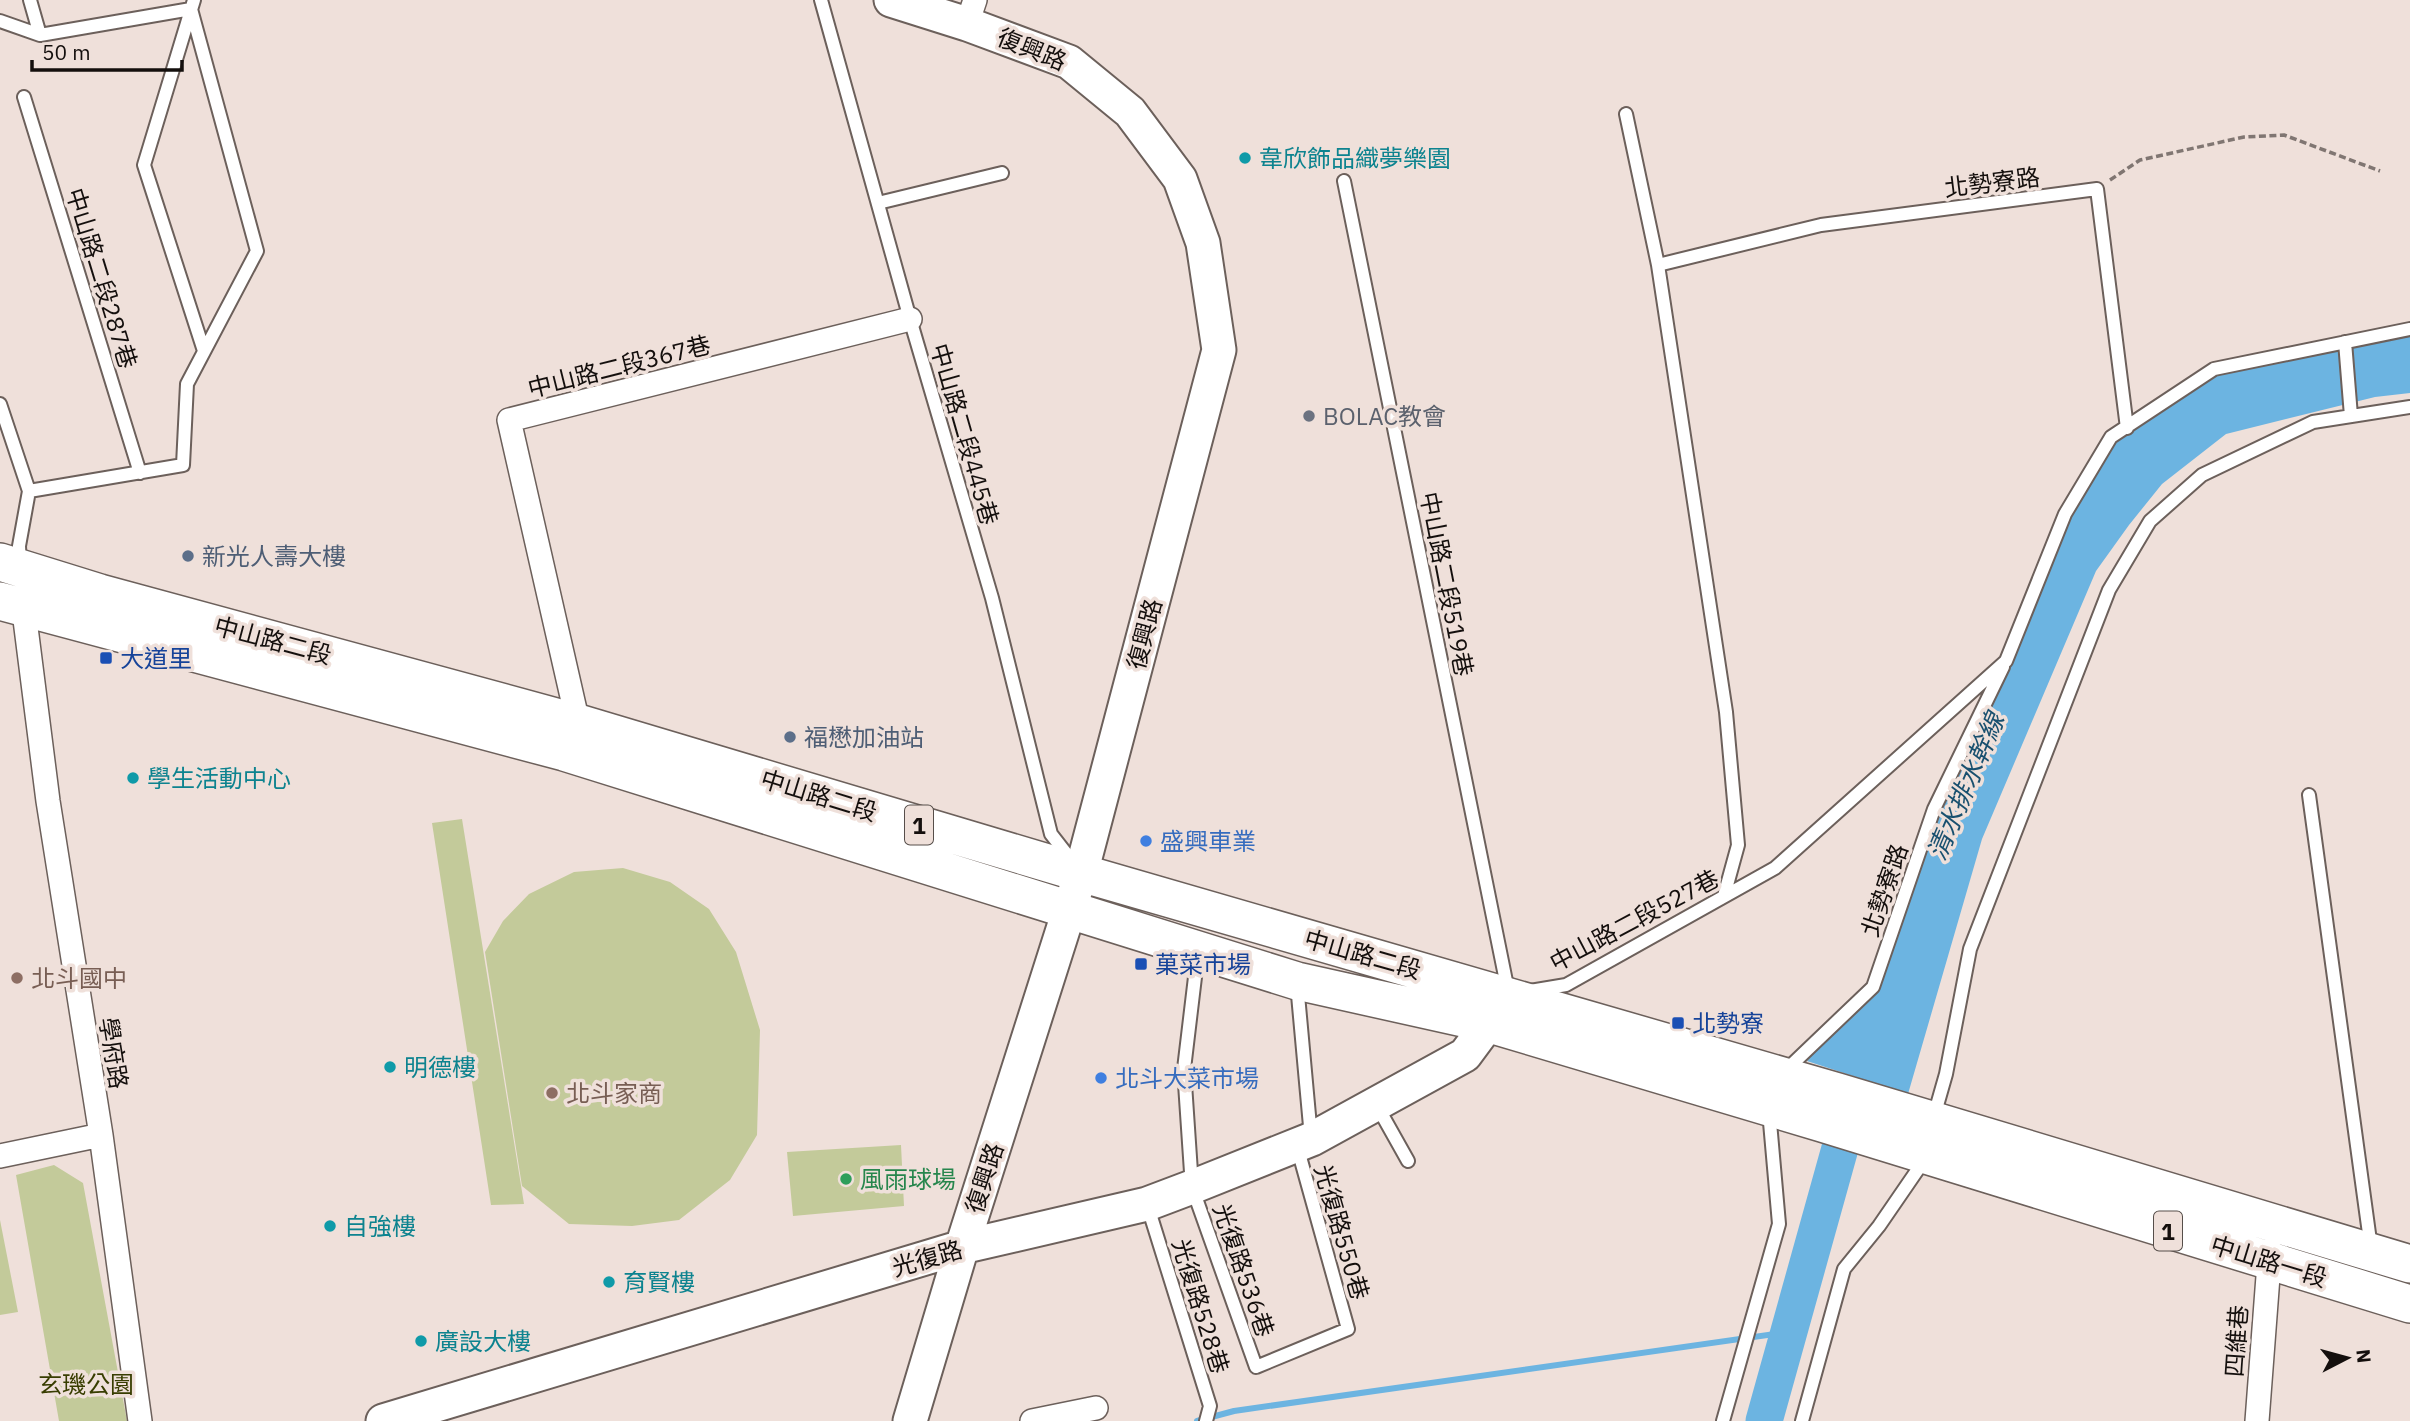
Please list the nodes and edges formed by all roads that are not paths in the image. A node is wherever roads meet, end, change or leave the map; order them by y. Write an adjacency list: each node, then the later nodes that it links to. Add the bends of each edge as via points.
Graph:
1 (30, 0): 7 (lane)
2 (821, 0): 12 (lane, 中山路二段445巷)
3 (891, 0): 5 (street, 復興路)
4 (192, 4): 7 (lane); 17 (lane, via 144,165); 17 (lane, via 257,251)
5 (971, 12): 29 (street, 復興路, via 1069,62 1130,112 1180,179 1203,243 1219,350)
6 (0, 21): 7 (lane)
7 (40, 35)
8 (24, 97): 22 (lane, 中山路二段287巷)
9 (1626, 114): 13 (lane)
10 (1002, 173): 12 (lane)
11 (1344, 181): 34 (lane, 中山路二段519巷)
12 (878, 203): 14 (lane, 中山路二段445巷)
13 (1658, 265): 21 (lane, 北勢寮路, via 1821,225 2096,190); 30 (lane, via 1726,712 1738,845)
14 (910, 319): 27 (street, 中山路二段367巷, via 509,420); 29 (lane, 中山路二段445巷, via 992,598 1051,834)
15 (2410, 329): 16 (lane, 北勢寮路)
16 (2345, 342): 20 (lane); 21 (lane, 北勢寮路, via 2214,369)
17 (204, 351): 22 (lane, via 187,384 183,465)
18 (0, 404): 23 (lane)
19 (2410, 407): 20 (lane)
20 (2351, 416): 38 (lane, via 2313,422 2203,475 2150,521 2109,590 1970,949)
21 (2127, 428): 26 (lane, 北勢寮路, via 2111,437 2065,514)
22 (140, 473): 23 (lane)
23 (29, 491): 24 (lane, via 19,545)
24 (10, 565): 25 (street, 學府路); 27 (main road, 中山路二段 / 1)
25 (12, 604): 27 (main road, 中山路二段 / 1); 39 (street, 學府路)
26 (2006, 661): 30 (lane, 中山路二段527巷, via 1774,868); 35 (lane, 北勢寮路, via 1934,809 1873,987)
27 (571, 738): 29 (main road, 中山路二段 / 1); 31 (main road, 中山路二段 / 1)
28 (2309, 794): 48 (lane)
29 (1081, 873): 31 (street, 復興路); 34 (main road, 中山路二段 / 1)
30 (1724, 897): 34 (lane, 中山路二段527巷, via 1566,985)
31 (1070, 909): 32 (main road, 中山路二段 / 1); 47 (street, 復興路)
32 (1198, 950): 33 (main road, 中山路二段 / 1); 44 (lane, 光復路536巷, via 1184,1069)
33 (1297, 981): 34 (main road, 中山路二段 / 1); 40 (lane, 光復路550巷)
34 (1499, 1010): 35 (main road, 中山路二段 / 1); 36 (street, 光復路, via 1465,1055)
35 (1775, 1091): 37 (main road, 中山路二段 / 1); 59 (lane, via 1779,1224)
36 (1376, 1104): 40 (street, 光復路); 43 (lane)
37 (1830, 1107): 38 (main road, 1); 42 (main road, 1)
38 (1933, 1120): 46 (main road, 中山路一段 / 1)
39 (101, 1135): 41 (street); 54 (street, 學府路)
40 (1304, 1143): 44 (street, 光復路); 52 (lane, 光復路550巷, via 1348,1329)
41 (0, 1156)
42 (1927, 1156): 49 (main road, 中山路一段 / 1); 60 (lane, via 1844,1269)
43 (1408, 1161)
44 (1192, 1187): 45 (street, 光復路); 52 (lane, 光復路536巷)
45 (1147, 1204): 47 (street, 光復路); 58 (lane, 光復路528巷, via 1210,1406)
46 (2274, 1222): 48 (main road, 中山路一段 / 1); 49 (street, 四維巷)
47 (961, 1247): 55 (street, 光復路); 56 (street, 復興路)
48 (2372, 1252): 50 (main road, 中山路一段 / 1)
49 (2268, 1261): 51 (main road, 中山路一段 / 1); 61 (street, 四維巷)
50 (2410, 1264)
51 (2410, 1304)
52 (1256, 1367)
53 (1096, 1408): 57 (street)
54 (140, 1421)
55 (383, 1421)
56 (910, 1421)
57 (1032, 1421)
58 (1206, 1421)
59 (1723, 1421)
60 (1802, 1421)
61 (2258, 1421)

